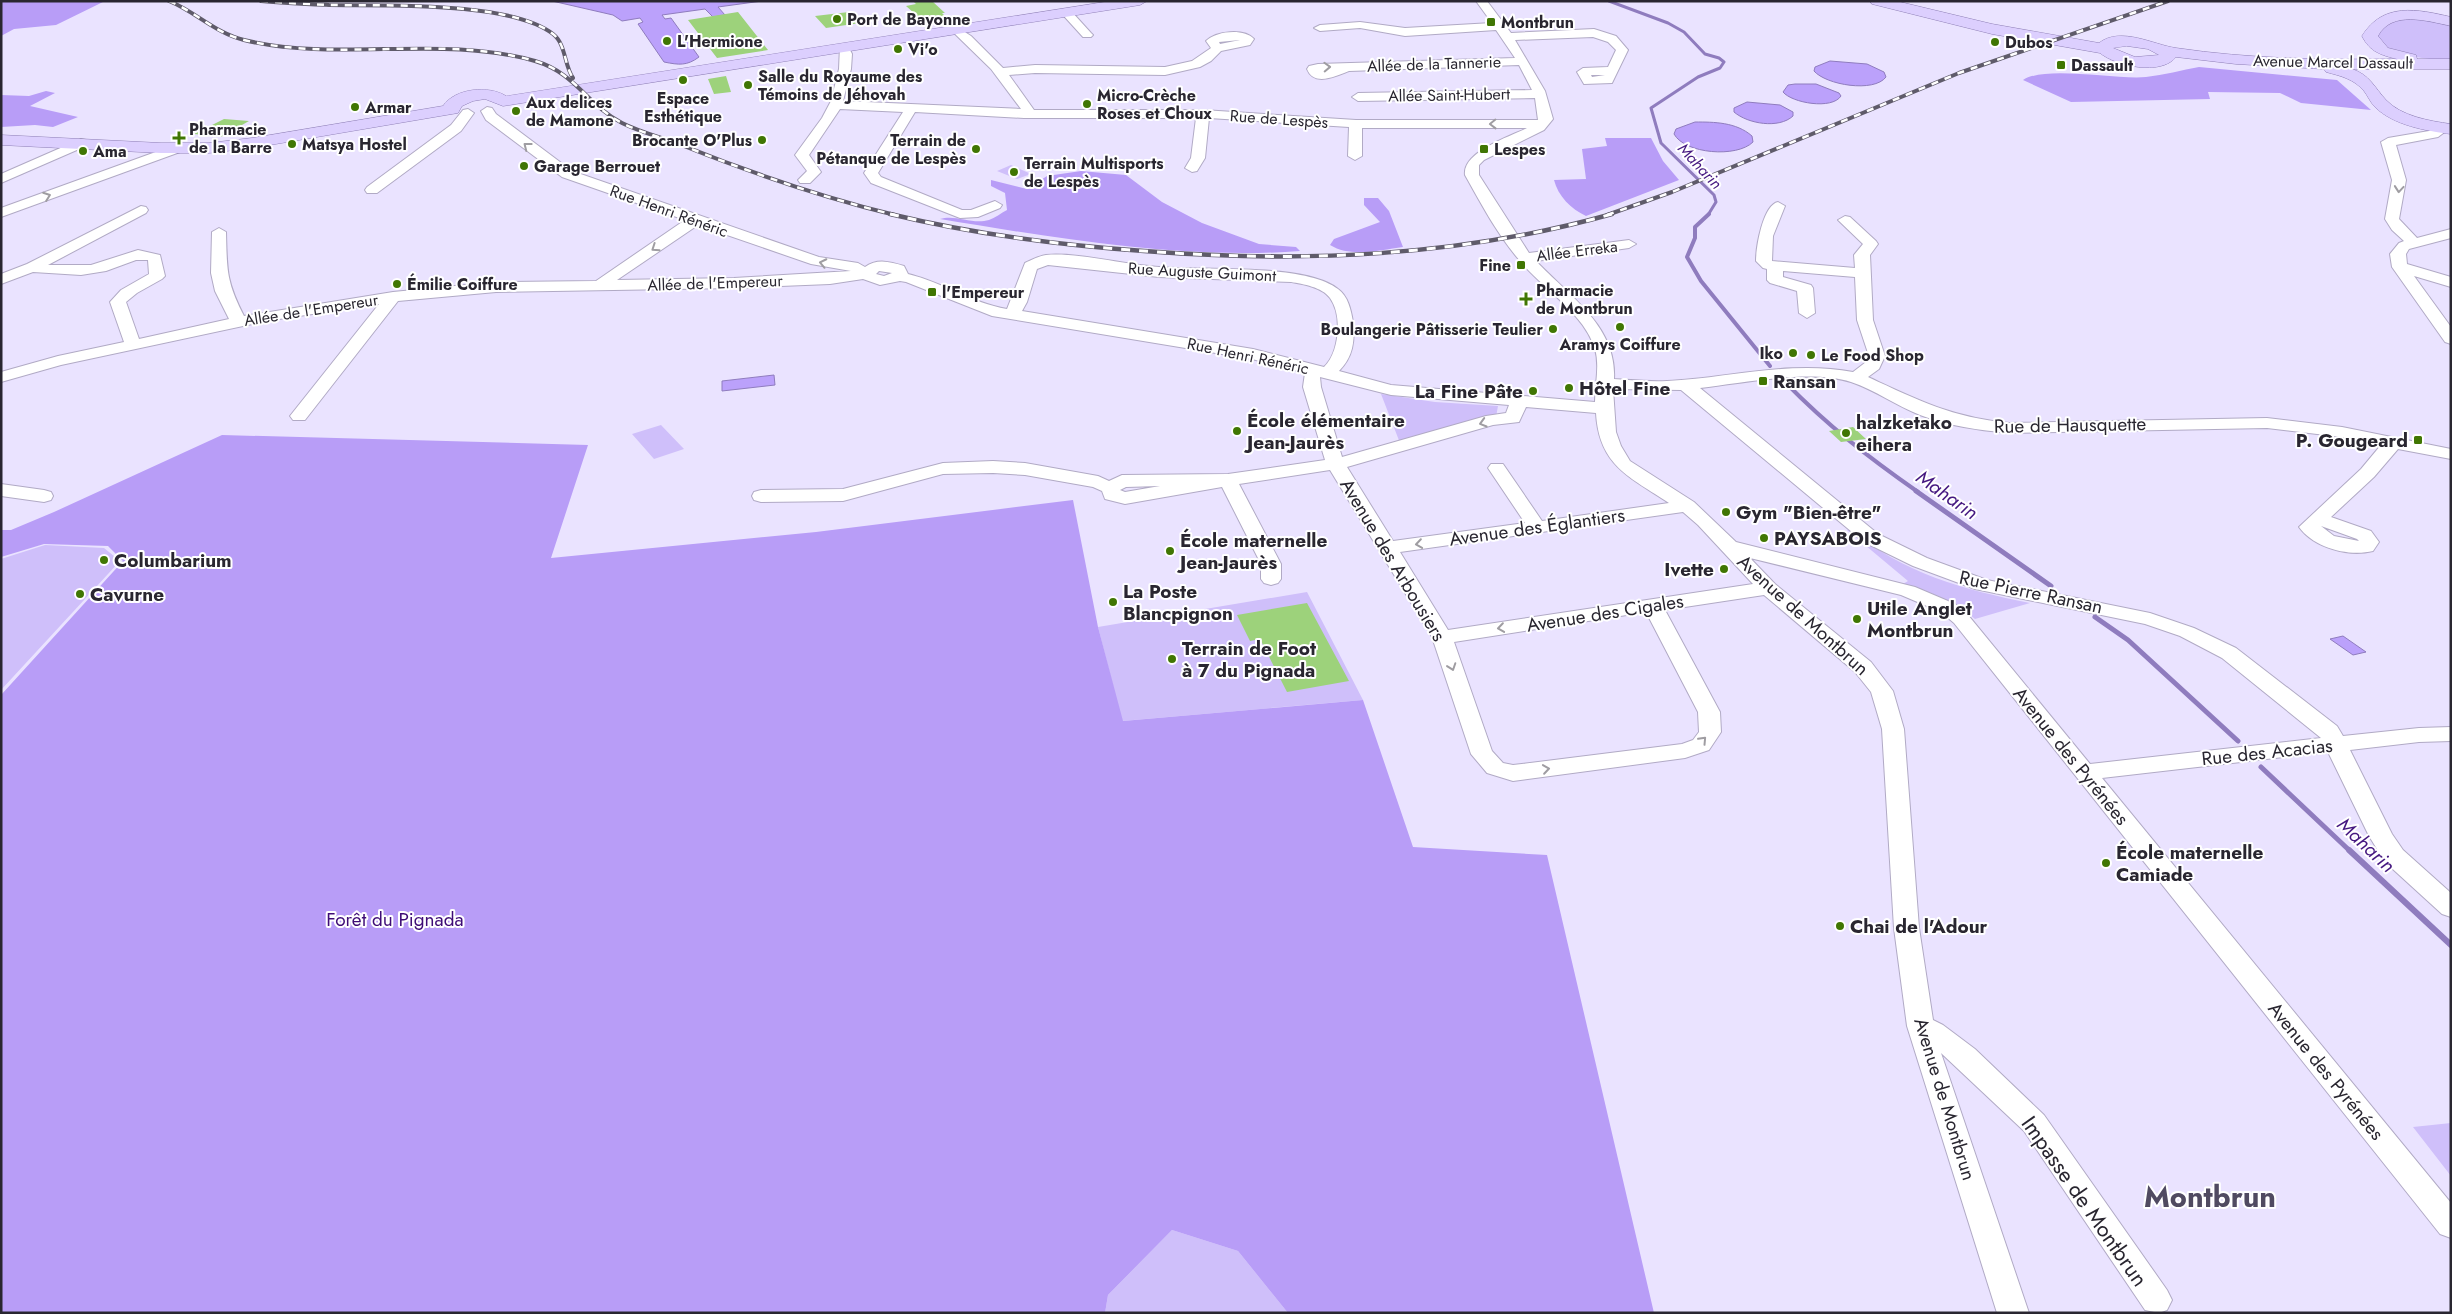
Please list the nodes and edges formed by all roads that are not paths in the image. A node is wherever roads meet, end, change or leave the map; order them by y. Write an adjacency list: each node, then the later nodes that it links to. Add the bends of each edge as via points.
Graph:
1 (1140, 1): 9 (main road)
2 (1481, 1): 14 (street)
3 (1878, 1): 6 (main road)
4 (2408, 1): 10 (main road)
5 (2412, 1): 8 (main road)
6 (1892, 4): 19 (main road, Avenue Marcel Dassault, via 1992,29 2107,46 2112,55 2132,61 2150,62 2165,55)
7 (2385, 6): 20 (main road, via 2363,27 2365,47 2358,56)
8 (2451, 11)
9 (1067, 13): 13 (main road); 15 (street)
10 (2451, 16)
11 (2451, 22): 22 (main road, via 2396,16 2379,23 2370,36 2378,48 2393,54)
12 (1320, 28): 14 (street, via 1360,25 1405,32)
13 (957, 30): 17 (main road); 25 (street)
14 (1504, 32): 18 (street); 24 (street, via 1594,33 1612,39 1622,50)
15 (1087, 35)
16 (1216, 48): 25 (street, via 1196,64 1166,71 1035,69)
17 (844, 49): 29 (main road); 30 (street, via 847,54 845,71)
18 (1522, 61): 23 (street, Allée de la Tannerie); 27 (street)
19 (2247, 61): 20 (main road, Avenue Marcel Dassault); 26 (main road, via 2344,71 2365,82)
20 (2305, 63): 21 (main road, Avenue Marcel Dassault)
21 (2427, 64): 22 (main road, Avenue Marcel Dassault); 26 (main road, via 2378,74)
22 (2451, 64)
23 (1347, 67)
24 (1613, 71)
25 (999, 72): 34 (street, via 1028,109)
26 (2373, 91): 38 (main road, via 2387,109)
27 (1540, 94): 28 (street, Allée Saint-Hubert); 37 (street, via 1546,116)
28 (1358, 97)
29 (503, 101): 32 (main road, via 495,96 476,96 451,106); 33 (main road)
30 (836, 106): 31 (street, Rue de Lespès); 45 (street, via 802,155 814,172)
31 (911, 108): 34 (street, Rue de Lespès); 47 (street, via 871,173 876,180 960,214 973,214)
32 (460, 111): 33 (main road); 41 (main road, via 252,143); 46 (street, via 456,128)
33 (488, 111): 51 (street, Rue Henri Rénéric, one-way to 33, via 567,174 491,117)
34 (1024, 114): 35 (street, Rue de Lespès)
35 (1202, 121): 36 (street, Rue de Lespès, via 1224,126 1232,122 1233,116); 43 (street, via 1198,158)
36 (1356, 124): 37 (street, Rue de Lespès, one-way to 36); 42 (street)
37 (1542, 124): 57 (street, Avenue de Montbrun, via 1479,157 1470,169 1507,234)
38 (2447, 129): 55 (street, one-way to 55, via 2388,142 2401,187 2392,219)
39 (1, 140): 40 (main road)
40 (82, 143): 41 (main road); 44 (street)
41 (175, 149): 50 (street, one-way to 41)
42 (1355, 156)
43 (1192, 168)
44 (1, 179)
45 (805, 180)
46 (372, 190)
47 (994, 205)
48 (1778, 206): 58 (street, via 1776,216 1767,229 1763,254 1764,261)
49 (141, 210): 60 (street)
50 (1, 213)
51 (695, 220): 61 (street, Rue Henri Rénéric, one-way to 51, via 816,261); 65 (street, one-way to 65)
52 (1845, 220): 62 (street, via 1871,244 1862,255)
53 (218, 232): 69 (street, via 223,291)
54 (2451, 233): 55 (street)
55 (2413, 242): 59 (street, via 2398,254)
56 (1628, 244): 57 (street, Allée Erreka)
57 (1525, 258): 75 (street, Avenue de Montbrun, via 1600,341 1607,372)
58 (1775, 267): 62 (street); 67 (street, via 1775,280 1805,288)
59 (2400, 267): 64 (street); 70 (street)
60 (32, 268): 63 (street); 71 (street, via 70,272 142,254 155,258 157,276 123,295 118,302)
61 (869, 272): 65 (street, Allée de l'Empereur, via 830,280); 68 (street, Rue Henri Rénéric, via 870,278 879,281 898,276 927,283 979,308)
62 (1863, 273): 74 (street, via 1865,320 1877,356 1873,365)
63 (1, 279)
64 (2451, 282)
65 (600, 285): 66 (street, Allée de l'Empereur, via 489,287)
66 (393, 297): 69 (street, Allée de l'Empereur); 79 (street)
67 (1807, 313)
68 (1012, 314): 72 (street, Rue Henri Rénéric, via 1253,354); 72 (street, Rue Auguste Guimont, via 1030,266 1046,260 1159,272 1310,281 1336,294 1342,303 1346,338 1343,355)
69 (239, 322): 71 (street, Allée de l'Empereur)
70 (2451, 338)
71 (133, 345): 73 (street, Allée de l'Empereur)
72 (1321, 372): 77 (street, Rue Henri Rénéric, via 1391,390); 82 (street, Avenue des Arbousiers, via 1312,375 1312,387)
73 (1, 377)
74 (1856, 378): 76 (street, Rue de Hausquette, via 1830,373 1794,373); 80 (street, Rue de Hausquette, via 1926,411 1978,425 2009,428 2268,423)
75 (1606, 384): 76 (street, Rue de Hausquette); 78 (street, Avenue de Montbrun)
76 (1686, 385): 98 (street, Rue Pierre Ransan, via 1872,538 1894,551 1982,585 2150,619 2211,643 2247,665 2311,716 2329,731)
77 (1519, 402): 78 (street, Rue Henri Rénéric); 82 (street, one-way to 82, via 1513,418 1492,420)
78 (1604, 408): 88 (street, Avenue de Montbrun, via 1616,456 1624,465)
79 (299, 416)
80 (2393, 442): 81 (street, Rue de Hausquette); 89 (street, via 2388,451)
81 (2451, 454)
82 (1335, 463): 84 (street); 92 (street, Avenue des Arbousiers)
83 (1497, 468): 90 (street)
84 (1228, 480): 87 (street, via 1125,498 1112,495 1110,488 1098,482 994,467 943,469 843,495); 93 (street, via 1271,564)
85 (1, 490): 86 (street)
86 (44, 496)
87 (761, 496)
88 (1687, 506): 90 (street, Avenue des Églantiers); 91 (street, Avenue de Montbrun)
89 (2318, 519)
90 (1537, 527): 92 (street, Avenue des Églantiers, one-way to 92)
91 (1727, 546): 94 (street, Avenue de Montbrun); 99 (street, Avenue des Pyrénées, via 1908,591 1948,608 1961,619)
92 (1387, 548): 96 (street, Avenue des Arbousiers)
93 (1271, 579)
94 (1768, 588): 95 (street, Avenue des Cigales); 101 (street, Avenue de Montbrun, via 1863,667 1886,701 1893,728 1910,961)
95 (1653, 606): 96 (street, Avenue des Cigales, one-way to 96); 96 (street, Avenue des Arbousiers, one-way to 95, via 1482,754 1494,768 1513,773 1685,751 1701,745 1710,732 1709,712)
96 (1442, 637)
97 (2451, 734): 98 (street, Rue des Acacias)
98 (2335, 744): 99 (street, Rue des Acacias); 100 (street, Rue Pierre Ransan, via 2380,836 2394,856)
99 (2083, 772): 102 (street, Avenue des Pyrénées)
100 (2451, 908)
101 (1920, 1026): 103 (street, Impasse de Montbrun, via 1965,1057 2034,1123); 104 (street, Avenue de Montbrun)
102 (2451, 1225)
103 (2156, 1300)
104 (2013, 1313)

